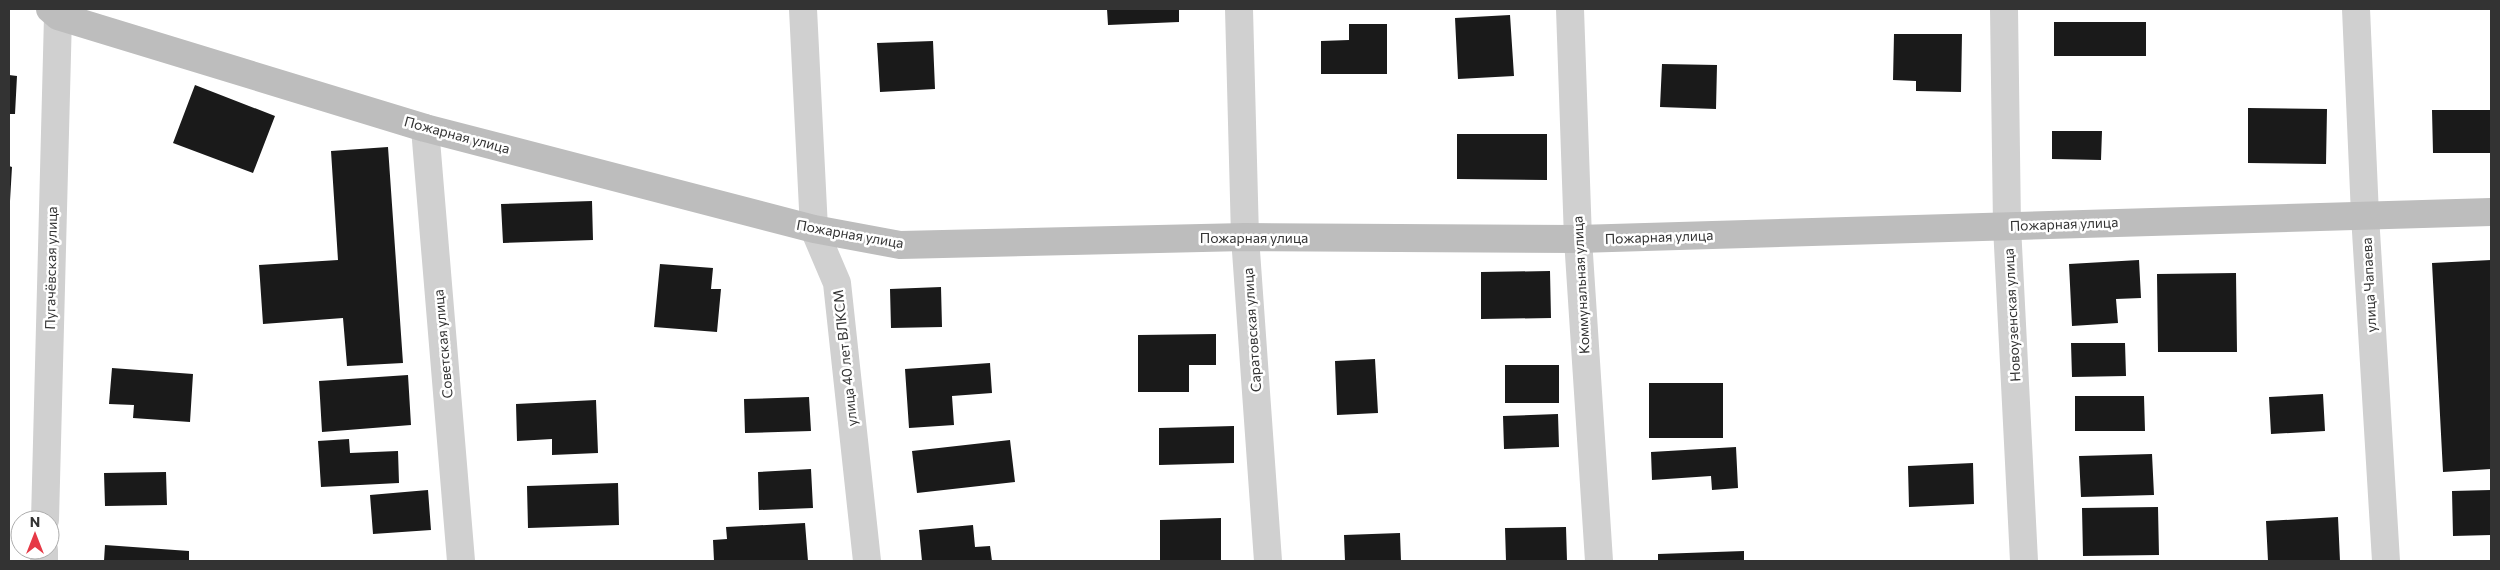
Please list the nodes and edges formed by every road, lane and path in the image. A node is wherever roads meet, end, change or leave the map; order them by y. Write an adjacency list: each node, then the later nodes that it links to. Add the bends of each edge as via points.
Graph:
1 (804, 9): 11 (street, улица 40 лет ВЛКСМ)
2 (1239, 9): 12 (street, Саратовская улица)
3 (1570, 9): 13 (street, Коммунальная улица)
4 (2004, 9): 10 (street, Новоузенская улица)
5 (2356, 9): 9 (street, улица Чапаева)
6 (54, 12): 7 (street, Пожарная улица); 14 (street, Пугачёвская улица)
7 (425, 128): 11 (street, Пожарная улица); 15 (street, Советская улица)
8 (2491, 212): 9 (street, Пожарная улица)
9 (2365, 215): 10 (street, Пожарная улица); 20 (street, улица Чапаева)
10 (2007, 226): 13 (street, Пожарная улица); 19 (street, Новоузенская улица)
11 (814, 229): 12 (street, Пожарная улица, via 900,245); 16 (street, улица 40 лет ВЛКСМ, via 837,283)
12 (1245, 237): 13 (street, Пожарная улица); 17 (street, Саратовская улица)
13 (1578, 239): 18 (street, Коммунальная улица)
14 (45, 510)
15 (461, 561)
16 (866, 561)
17 (1268, 561)
18 (1598, 561)
19 (2024, 561)
20 (2386, 561)

